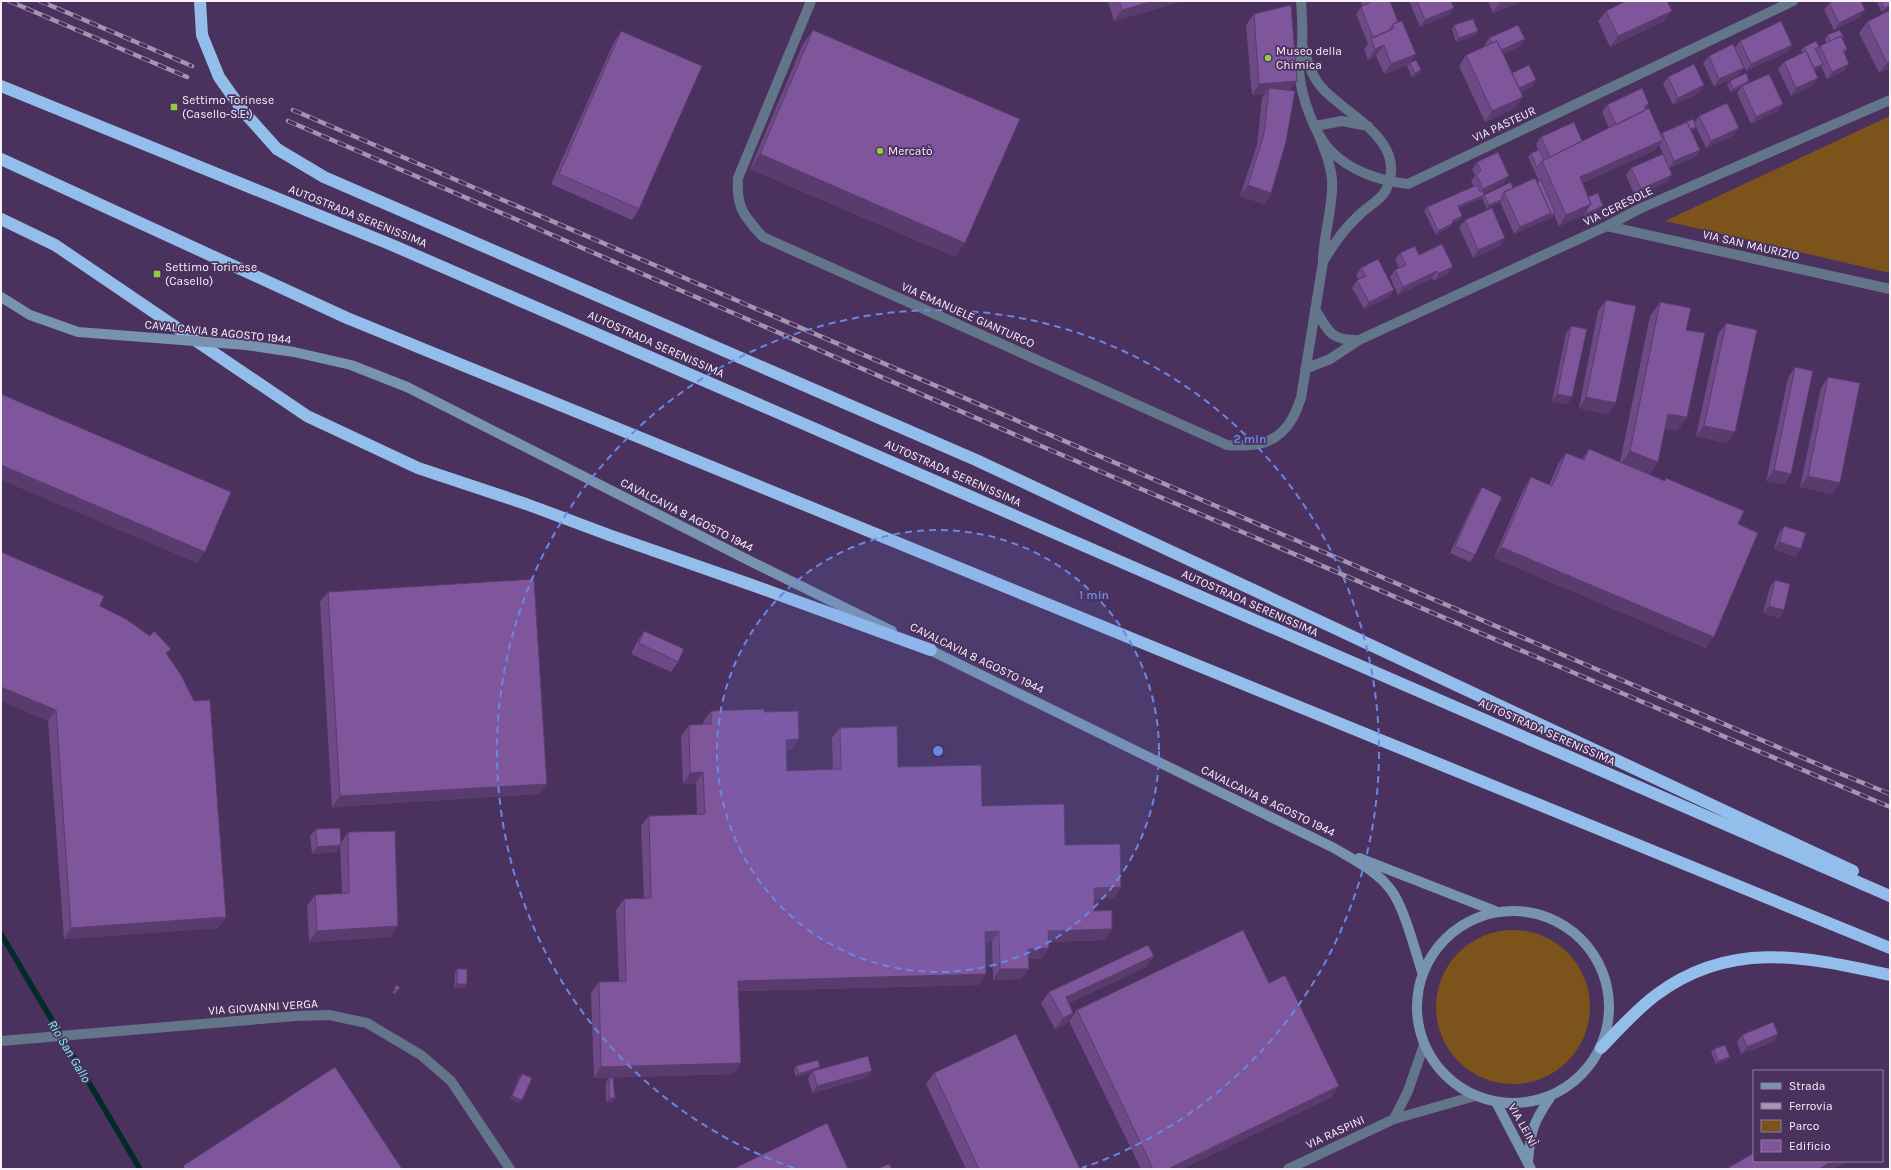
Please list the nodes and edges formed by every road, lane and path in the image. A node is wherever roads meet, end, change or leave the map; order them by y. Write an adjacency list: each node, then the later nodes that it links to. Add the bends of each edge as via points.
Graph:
1 (200, 1): 22 (highway, bridge, via 202,35 219,77 243,111 277,149 324,177 976,460)
2 (812, 1): 19 (street, VIA EMANUELE GIANTURCO, via 738,178 737,196 745,217 763,237 1227,444 1248,446 1268,442 1283,430 1293,418 1300,398)
3 (1302, 1): 5 (street)
4 (1793, 1): 11 (street, VIA PASTEUR, via 1408,184)
5 (1302, 43): 8 (street, VIA PASTEUR, via 1298,69 1300,82); 9 (street, via 1314,79 1324,91)
6 (1, 86): 23 (highway, AUTOSTRADA SERENISSIMA, via 392,245)
7 (1890, 100): 13 (street, VIA CERESOLE, via 1639,209)
8 (1315, 126): 9 (street, via 1342,121); 11 (street, VIA PASTEUR, via 1329,149 1341,159 1371,177); 14 (street, via 1329,162 1332,179)
9 (1368, 126): 11 (street, via 1380,138 1388,153)
10 (1, 159): 25 (highway, via 347,318)
11 (1389, 182): 14 (street, via 1385,192 1335,241)
12 (1, 219): 20 (highway, via 56,245 307,416 383,452 418,468 526,504)
13 (1607, 226): 15 (street, VIA SAN MAURIZIO); 18 (street, VIA CERESOLE)
14 (1323, 262): 17 (street)
15 (1890, 289)
16 (1, 297): 20 (main road, CAVALCAVIA 8 AGOSTO 1944, bridge, via 30,315 78,332 246,345 294,352 352,365 407,387)
17 (1315, 309): 18 (street, VIA CERESOLE, via 1337,338 1347,341); 19 (street, VIA EMANUELE GIANTURCO)
18 (1359, 340): 19 (street, VIA CERESOLE, via 1330,359)
19 (1305, 368)
20 (931, 650): 21 (main road, CAVALCAVIA 8 AGOSTO 1944)
21 (1334, 848): 24 (main road, CAVALCAVIA 8 AGOSTO 1944); 26 (main road, CAVALCAVIA 8 AGOSTO 1944, via 1366,867 1391,890)
22 (1890, 889)
23 (1890, 896)
24 (1495, 912): 26 (main road, via 1464,923 1439,944); 30 (main road, via 1525,911 1554,919 1579,936 1598,960 1608,989 1609,1019)
25 (1890, 948)
26 (1422, 972): 29 (main road, via 1416,996 1417,1021)
27 (1890, 975): 30 (highway, via 1799,957 1757,956 1714,964 1656,995)
28 (1, 1041): 36 (street, VIA GIOVANNI VERGA, via 296,1016 329,1015 367,1024 421,1055 451,1081)
29 (1424, 1045): 31 (main road, via 1436,1066 1454,1083); 34 (street, via 1408,1091)
30 (1601, 1048): 32 (main road, via 1588,1068 1572,1084)
31 (1475, 1096): 33 (main road); 34 (street, VIA RASPINI)
32 (1552, 1096): 33 (main road, via 1524,1103); 35 (main road, VIA LEINÌ, via 1537,1117 1531,1131)
33 (1496, 1102): 35 (main road, VIA LEINÌ)
34 (1394, 1119): 37 (street, VIA RASPINI)
35 (1529, 1165)
36 (510, 1169)
37 (1288, 1169)

